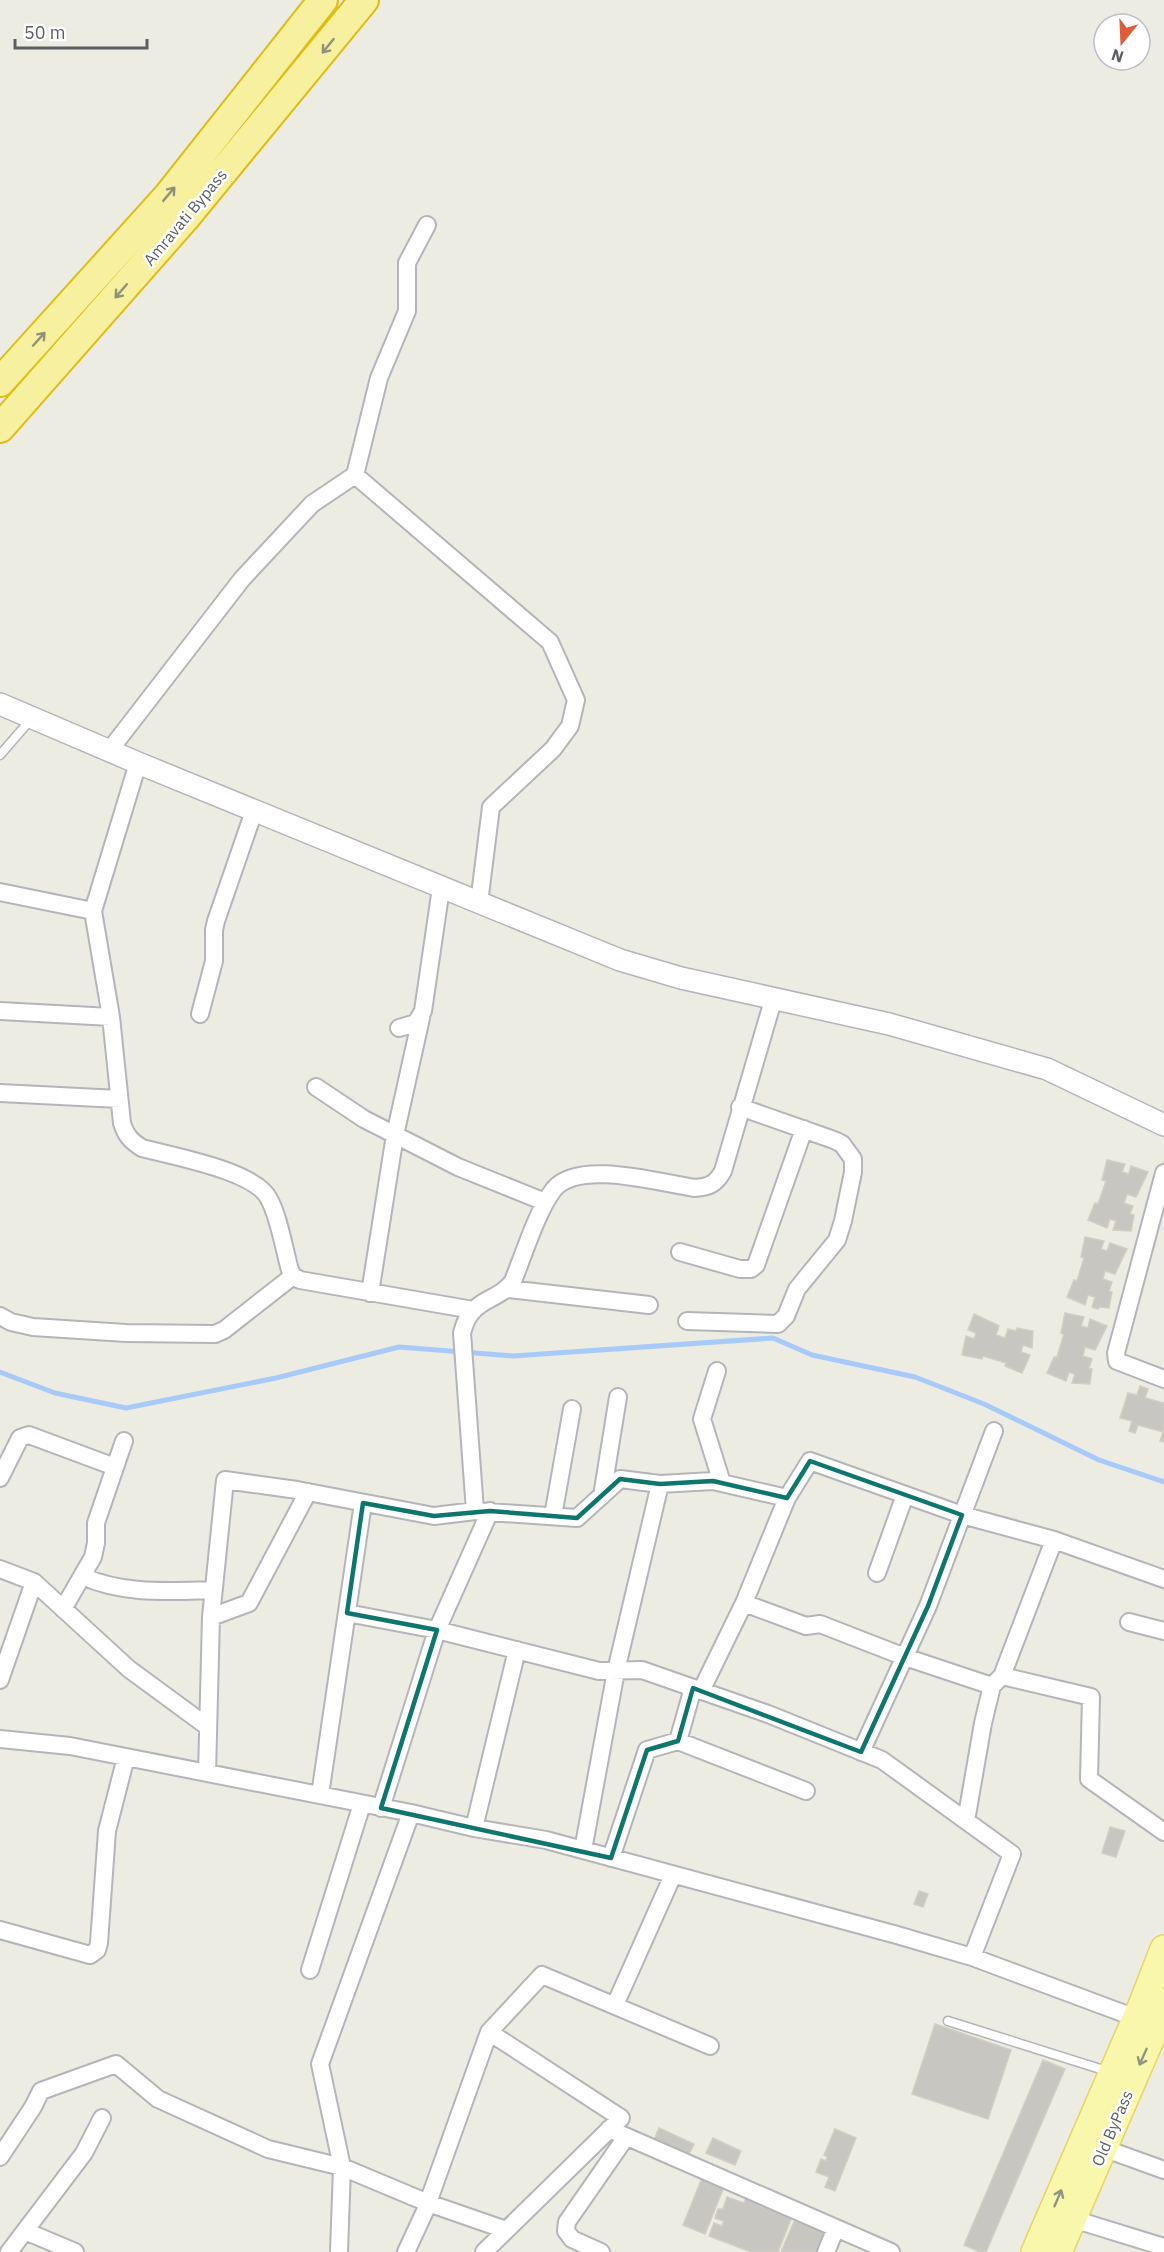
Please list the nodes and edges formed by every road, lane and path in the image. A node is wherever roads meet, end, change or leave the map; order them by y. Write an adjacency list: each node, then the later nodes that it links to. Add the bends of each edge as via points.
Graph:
1 (323, 0): 4 (highway, Amravati Bypass, one-way to 1, via 168,196)
2 (364, 0): 5 (highway, Amravati Bypass, one-way to 5, via 185,218)
3 (427, 225): 6 (street, via 407,263 407,311 378,378)
4 (0, 382)
5 (0, 428)
6 (355, 475): 9 (street, via 312,504 242,579); 15 (street, via 550,642 576,700 570,726 553,749 491,807)
7 (0, 704): 8 (street)
8 (32, 718): 9 (street); 10 (lane)
9 (109, 751): 11 (street)
10 (0, 755)
11 (138, 764): 12 (street); 16 (street)
12 (254, 811): 13 (street); 19 (street, via 216,921 214,961)
13 (441, 888): 15 (street); 21 (street)
14 (0, 892): 16 (street)
15 (479, 903): 17 (street, via 620,960 681,978)
16 (93, 911): 20 (street)
17 (774, 997): 26 (street); 27 (street, via 889,1024 1047,1069)
18 (0, 1011): 20 (street)
19 (200, 1014)
20 (111, 1017): 25 (street)
21 (421, 1017): 22 (street, via 416,1023); 29 (street)
22 (399, 1028)
23 (316, 1087): 29 (street)
24 (0, 1093): 25 (street)
25 (119, 1099): 33 (street, via 125,1134 142,1148 245,1177 264,1191 270,1199)
26 (740, 1107): 28 (street); 31 (street, via 723,1171 709,1186 695,1188 611,1174 586,1174 566,1179)
27 (1164, 1125)
28 (804, 1129): 32 (street, via 756,1265 740,1269); 39 (street, via 842,1144 853,1159 837,1240 797,1289 786,1316 778,1324)
29 (395, 1135): 31 (street, via 458,1167); 35 (street)
30 (1164, 1173): 41 (street, via 1116,1353 1118,1361)
31 (545, 1202): 34 (street)
32 (680, 1252)
33 (293, 1276): 35 (street); 38 (street, via 215,1334 33,1327)
34 (508, 1289): 36 (street); 37 (street)
35 (370, 1293): 37 (street)
36 (649, 1305)
37 (472, 1310): 55 (street, via 462,1333)
38 (0, 1316)
39 (687, 1321)
40 (717, 1371): 48 (street, via 702,1419)
41 (1164, 1379)
42 (618, 1397): 52 (street)
43 (572, 1409): 57 (street)
44 (994, 1431): 56 (street)
45 (124, 1441): 46 (street)
46 (115, 1467): 47 (street, via 28,1435 20,1438); 61 (street, via 96,1523 95,1551)
47 (0, 1478)
48 (722, 1483): 49 (street); 53 (street)
49 (660, 1484): 52 (street, via 620,1479); 74 (street)
50 (308, 1492): 54 (street); 64 (street, via 225,1480); 68 (street, via 249,1603)
51 (905, 1495): 53 (street, via 810,1461); 56 (street); 60 (street)
52 (602, 1496): 57 (street, via 578,1518)
53 (787, 1498): 65 (street)
54 (363, 1503): 55 (street, via 434,1516); 67 (street)
55 (482, 1511): 57 (street); 70 (street)
56 (962, 1515): 58 (street); 73 (street)
57 (553, 1516)
58 (1054, 1540): 62 (street); 76 (street)
59 (0, 1569): 63 (street)
60 (877, 1573)
61 (82, 1576): 64 (street, via 141,1592); 66 (street)
62 (1164, 1579)
63 (34, 1582): 66 (street); 75 (street)
64 (214, 1590): 68 (street)
65 (744, 1602): 73 (street, via 806,1626 819,1624); 77 (street)
66 (63, 1609): 78 (street, via 129,1669)
67 (347, 1613): 70 (street); 85 (street)
68 (211, 1617): 78 (street)
69 (1129, 1622): 71 (street)
70 (437, 1630): 72 (street); 87 (street)
71 (1164, 1631)
72 (517, 1650): 74 (street, via 599,1671); 90 (street)
73 (905, 1657): 76 (street); 81 (street)
74 (616, 1671): 77 (street, via 642,1670); 92 (street)
75 (0, 1680)
76 (997, 1681): 89 (street, via 983,1723); 91 (street, via 1091,1697 1089,1779)
77 (697, 1690): 80 (street); 81 (street)
78 (208, 1727): 83 (street)
79 (0, 1739): 82 (street)
80 (678, 1741): 84 (street); 93 (street, via 647,1750)
81 (861, 1752): 89 (street, via 882,1760)
82 (126, 1757): 83 (street); 95 (street, via 107,1831 97,1950 90,1955)
83 (207, 1773): 85 (street)
84 (806, 1791)
85 (320, 1795): 86 (street)
86 (362, 1804): 87 (street); 98 (street)
87 (381, 1808): 88 (street)
88 (411, 1814): 90 (street); 110 (street, via 320,2064)
89 (966, 1821): 97 (street, via 1012,1854)
90 (474, 1828): 92 (street)
91 (1164, 1832)
92 (584, 1850): 93 (street)
93 (611, 1858): 94 (street)
94 (673, 1875): 97 (street); 99 (street)
95 (0, 1930)
96 (1164, 1949): 100 (main road)
97 (972, 1957): 100 (street)
98 (310, 1970)
99 (615, 2005): 102 (street, via 542,1975); 103 (street)
100 (1155, 2019): 104 (main road); 108 (main road, Old ByPass, one-way to 108)
101 (948, 2021): 104 (lane)
102 (489, 2032): 106 (street, via 621,2118); 112 (street)
103 (710, 2046)
104 (1112, 2073): 126 (main road, one-way to 104)
105 (102, 2118): 116 (street, via 84,2153)
106 (609, 2129): 107 (street); 115 (street)
107 (626, 2137): 114 (street); 123 (street, via 567,2222 566,2231 572,2239)
108 (1104, 2148): 111 (street); 113 (main road, Old ByPass)
109 (0, 2157): 110 (street, via 41,2091 116,2064 158,2099 258,2145)
110 (342, 2167): 112 (street); 120 (street)
111 (1164, 2170)
112 (428, 2203): 115 (street); 121 (street)
113 (1073, 2219): 117 (street); 127 (main road, Old ByPass)
114 (836, 2228): 124 (street); 125 (street)
115 (506, 2230): 122 (street)
116 (25, 2231): 118 (street); 119 (street)
117 (1164, 2247)
118 (9, 2252)
119 (75, 2252)
120 (339, 2252)
121 (406, 2252)
122 (484, 2252)
123 (601, 2252)
124 (826, 2252)
125 (891, 2252)
126 (1035, 2252)
127 (1058, 2252)

